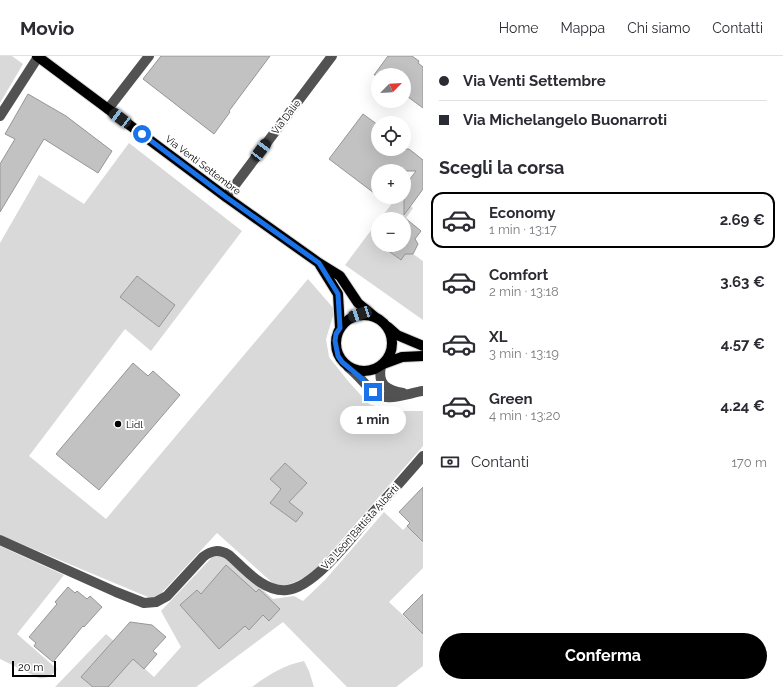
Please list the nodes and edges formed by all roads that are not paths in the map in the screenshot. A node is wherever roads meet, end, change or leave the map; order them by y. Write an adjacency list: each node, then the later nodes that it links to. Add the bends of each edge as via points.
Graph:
1 (149, 56): 4 (street)
2 (332, 56): 6 (street, Via Dalie)
3 (38, 57): 4 (main road, Via Venti Settembre); 5 (street)
4 (108, 109): 6 (main road, Via Venti Settembre)
5 (0, 116)
6 (226, 197): 7 (main road, Via Venti Settembre)
7 (319, 263): 8 (main road, Via Venti Settembre, via 340,276 358,303); 9 (main road, Via Venti Settembre, via 338,294)
8 (379, 319): 9 (main road, via 368,314 360,314 345,321); 10 (main road, Via Venti Settembre, via 398,335); 12 (main road, Via Venti Settembre, via 391,335 392,342 388,358)
9 (340, 328): 13 (main road, Via Venti Settembre, via 336,334 336,349 338,356)
10 (423, 346)
11 (423, 356): 12 (main road, via 402,357)
12 (382, 365): 13 (main road, via 364,371); 15 (street, via 380,376 386,387)
13 (348, 366): 15 (street, via 373,392 381,396)
14 (423, 391): 15 (street)
15 (407, 394)
16 (423, 456): 17 (street, Via Leon Battista Alberti, via 327,565 300,586 288,590 269,587 229,555 216,551 203,557 167,596 156,602 144,603)
17 (0, 540)

